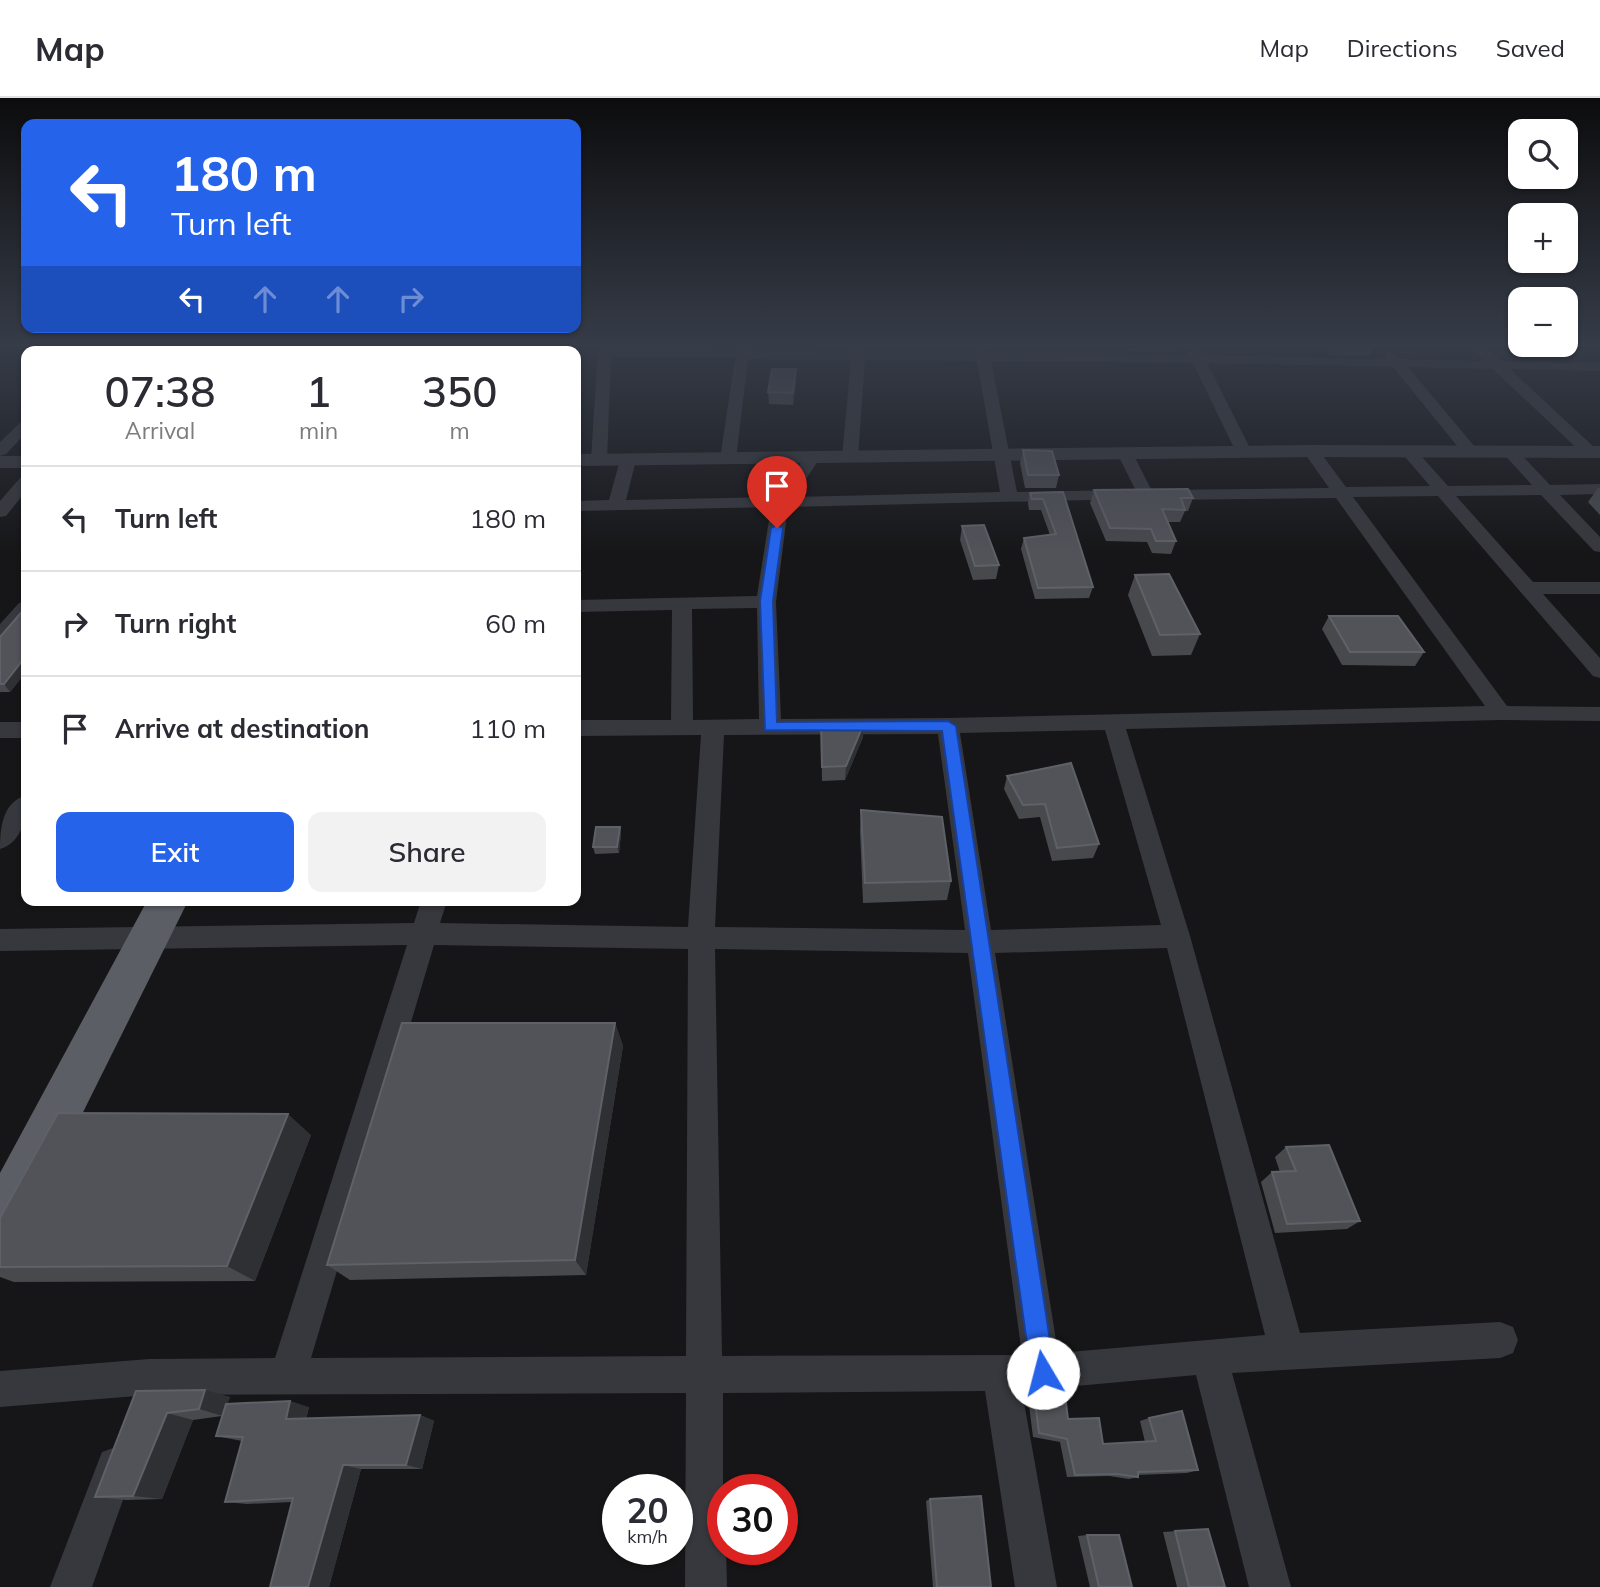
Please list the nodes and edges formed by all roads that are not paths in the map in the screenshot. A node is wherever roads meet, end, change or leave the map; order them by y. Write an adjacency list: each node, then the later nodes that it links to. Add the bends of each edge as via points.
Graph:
1 (601, 416): 22 (street)
2 (733, 416): 20 (street)
3 (853, 416): 18 (street)
4 (993, 416): 17 (street)
5 (1226, 416): 14 (street)
6 (1441, 416): 9 (street)
7 (1555, 416): 15 (street)
8 (21, 430): 10 (street)
9 (1469, 450): 12 (street); 13 (street)
10 (0, 451)
11 (1311, 451): 12 (street); 14 (street); 30 (street)
12 (1408, 451): 29 (street)
13 (1509, 451): 15 (street); 28 (street)
14 (1244, 452): 16 (street)
15 (1595, 452)
16 (1125, 453): 17 (street); 31 (street)
17 (1000, 455): 18 (street); 32 (street)
18 (850, 457): 19 (street)
19 (812, 458): 20 (street); 33 (street)
20 (728, 459): 23 (street)
21 (581, 460): 22 (street)
22 (599, 460): 23 (street)
23 (628, 460): 34 (street)
24 (21, 461): 25 (street)
25 (0, 462)
26 (21, 487): 36 (street)
27 (1600, 489): 28 (street)
28 (1544, 490): 29 (street); 38 (street)
29 (1442, 491): 30 (street); 39 (street)
30 (1344, 494): 31 (street); 49 (street)
31 (1146, 495): 32 (street)
32 (1009, 496): 33 (street)
33 (780, 503): 34 (street); 41 (street)
34 (615, 505): 35 (street)
35 (581, 506)
36 (0, 513): 37 (street)
37 (21, 513)
38 (1600, 547)
39 (1528, 588): 40 (street); 48 (street)
40 (1600, 588)
41 (766, 601): 42 (street); 54 (street)
42 (682, 603): 43 (street); 53 (street)
43 (581, 606)
44 (21, 607): 45 (street)
45 (0, 608)
46 (21, 613): 47 (street)
47 (0, 636)
48 (1600, 671)
49 (1501, 713): 50 (street); 51 (street)
50 (1600, 714)
51 (1113, 720): 52 (street); 63 (street)
52 (948, 726): 54 (street); 66 (street)
53 (697, 727): 54 (street); 55 (street); 64 (street)
54 (770, 727)
55 (581, 729)
56 (0, 730): 57 (street)
57 (21, 730)
58 (21, 811): 59 (street)
59 (0, 840)
60 (432, 906): 62 (street)
61 (158, 920): 62 (street); 65 (street); 67 (highway)
62 (424, 934): 64 (street); 75 (street)
63 (1177, 936): 66 (street); 69 (street)
64 (701, 938): 66 (street); 73 (street)
65 (0, 940)
66 (982, 942): 72 (street)
67 (0, 1225)
68 (1500, 1340): 69 (street)
69 (1287, 1352): 70 (street)
70 (1209, 1356): 72 (street); 80 (street)
71 (1000, 1372): 72 (street); 73 (street); 79 (street)
72 (1043, 1373)
73 (704, 1374): 75 (street); 78 (street)
74 (149, 1377): 75 (street); 76 (street); 77 (street)
75 (286, 1377)
76 (0, 1389)
77 (71, 1587)
78 (706, 1587)
79 (1036, 1587)
80 (1270, 1587)

